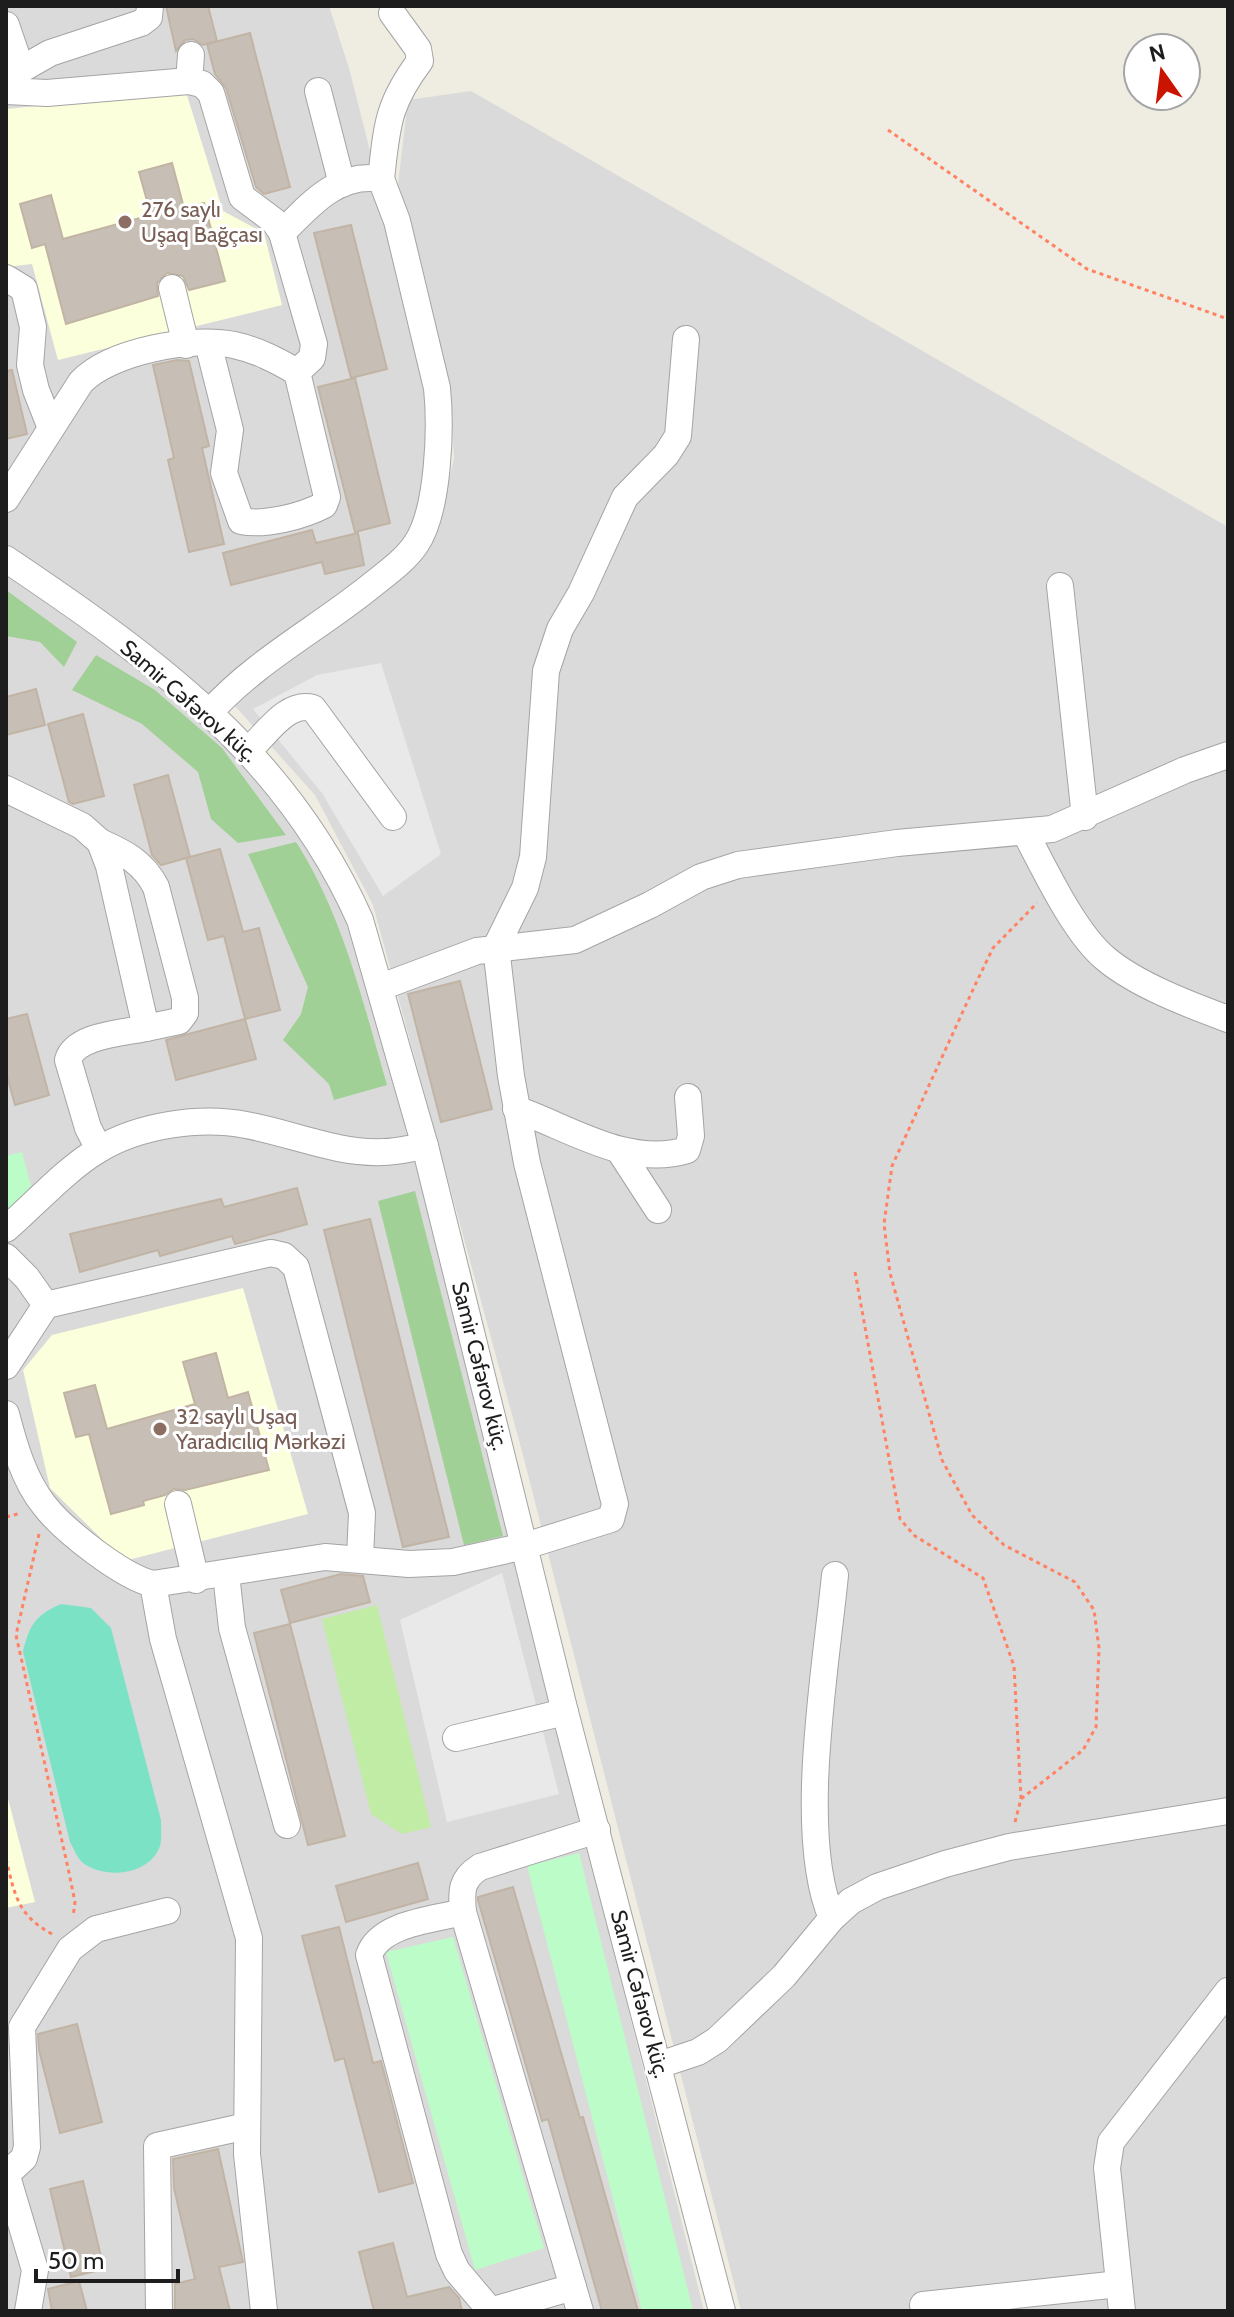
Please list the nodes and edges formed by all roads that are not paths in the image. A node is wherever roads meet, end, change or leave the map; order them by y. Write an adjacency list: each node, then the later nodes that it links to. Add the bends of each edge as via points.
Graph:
1 (15, 6): 4 (street)
2 (150, 6): 5 (street, via 149,17 141,23 78,42)
3 (392, 13): 8 (street, via 418,49 420,61 389,111)
4 (6, 23): 5 (street)
5 (13, 73)
6 (6, 91): 10 (street, via 47,93 190,68 211,93 242,197)
7 (318, 91): 9 (street)
8 (381, 179): 9 (street); 20 (street, via 397,221 437,388 440,416 425,528 400,563 253,670)
9 (342, 184): 10 (street, via 327,189)
10 (282, 233): 15 (street, via 314,344 312,358)
11 (6, 278): 16 (street, via 24,289 33,327 30,365)
12 (172, 288): 14 (street)
13 (686, 339): 28 (street, via 678,436 625,497 560,629 546,671 533,857 525,888)
14 (197, 344): 15 (street, via 231,344 262,352); 15 (street, via 230,430 224,473 241,521 253,524 324,505 327,497); 16 (street, via 157,348 93,369)
15 (297, 372)
16 (51, 428): 17 (street)
17 (6, 499)
18 (6, 559): 20 (street, Samir Cəfərov küç., via 127,645)
19 (1060, 586): 25 (street)
20 (209, 713): 21 (street, Samir Cəfərov küç.)
21 (250, 749): 24 (street, via 291,709 313,708); 29 (street, Samir Cəfərov küç., via 328,855 360,920)
22 (1228, 755): 25 (street)
23 (6, 789): 27 (street, via 82,826)
24 (393, 817)
25 (1085, 817): 26 (street)
26 (1026, 834): 28 (street, via 897,843 738,865 701,877 575,940); 30 (street, via 1053,885 1105,959)
27 (100, 842): 31 (street); 31 (street, via 131,856 152,879 185,998 179,1021)
28 (496, 947): 29 (street); 33 (street)
29 (381, 987): 34 (street, Samir Cəfərov küç.)
30 (1228, 1019)
31 (146, 1028): 35 (street, via 81,1043 70,1051 88,1128)
32 (688, 1097): 36 (street, via 687,1150 644,1155)
33 (516, 1109): 36 (street); 44 (street, via 615,1504 611,1519 599,1525)
34 (425, 1146): 35 (street, via 357,1151 209,1122 147,1131); 44 (street, Samir Cəfərov küç.)
35 (99, 1149): 38 (street)
36 (619, 1150): 37 (street)
37 (658, 1210)
38 (6, 1229)
39 (6, 1257): 40 (street)
40 (46, 1305): 41 (street); 45 (street, via 271,1253 284,1256 296,1267 362,1513)
41 (6, 1366)
42 (6, 1414): 49 (street, via 29,1482 45,1507 109,1562 133,1579)
43 (178, 1504): 48 (street)
44 (525, 1546): 45 (street, via 439,1563); 50 (street, Samir Cəfərov küç.)
45 (360, 1558): 46 (street, via 295,1559)
46 (226, 1574): 48 (street); 53 (street, via 227,1607)
47 (835, 1575): 57 (street, via 815,1779 821,1892)
48 (196, 1580): 49 (street)
49 (153, 1584): 60 (street, via 163,1639 249,1938)
50 (565, 1712): 51 (street); 54 (street, Samir Cəfərov küç.)
51 (456, 1738)
52 (1228, 1811): 57 (street, via 1009,1847 945,1864 877,1887)
53 (287, 1825)
54 (597, 1830): 56 (street, via 480,1867 467,1875 460,1889); 59 (street, Samir Cəfərov küç.)
55 (167, 1911): 61 (street, via 96,1929 70,1949 22,2027 27,2147 24,2158)
56 (463, 1912): 63 (street); 68 (street, via 389,1932 374,1941 369,1955 449,2254)
57 (832, 1918): 59 (street, via 784,1976 717,2040)
58 (1228, 1991): 62 (street, via 1111,2142 1107,2168)
59 (659, 2065): 69 (street, Samir Cəfərov küç.)
60 (247, 2126): 66 (street, via 157,2146); 67 (street)
61 (7, 2173): 65 (street, via 35,2270)
62 (1119, 2284): 64 (street); 70 (street)
63 (576, 2299): 68 (street)
64 (923, 2305)
65 (28, 2311)
66 (159, 2311)
67 (264, 2311)
68 (490, 2311)
69 (722, 2311)
70 (1122, 2311)

